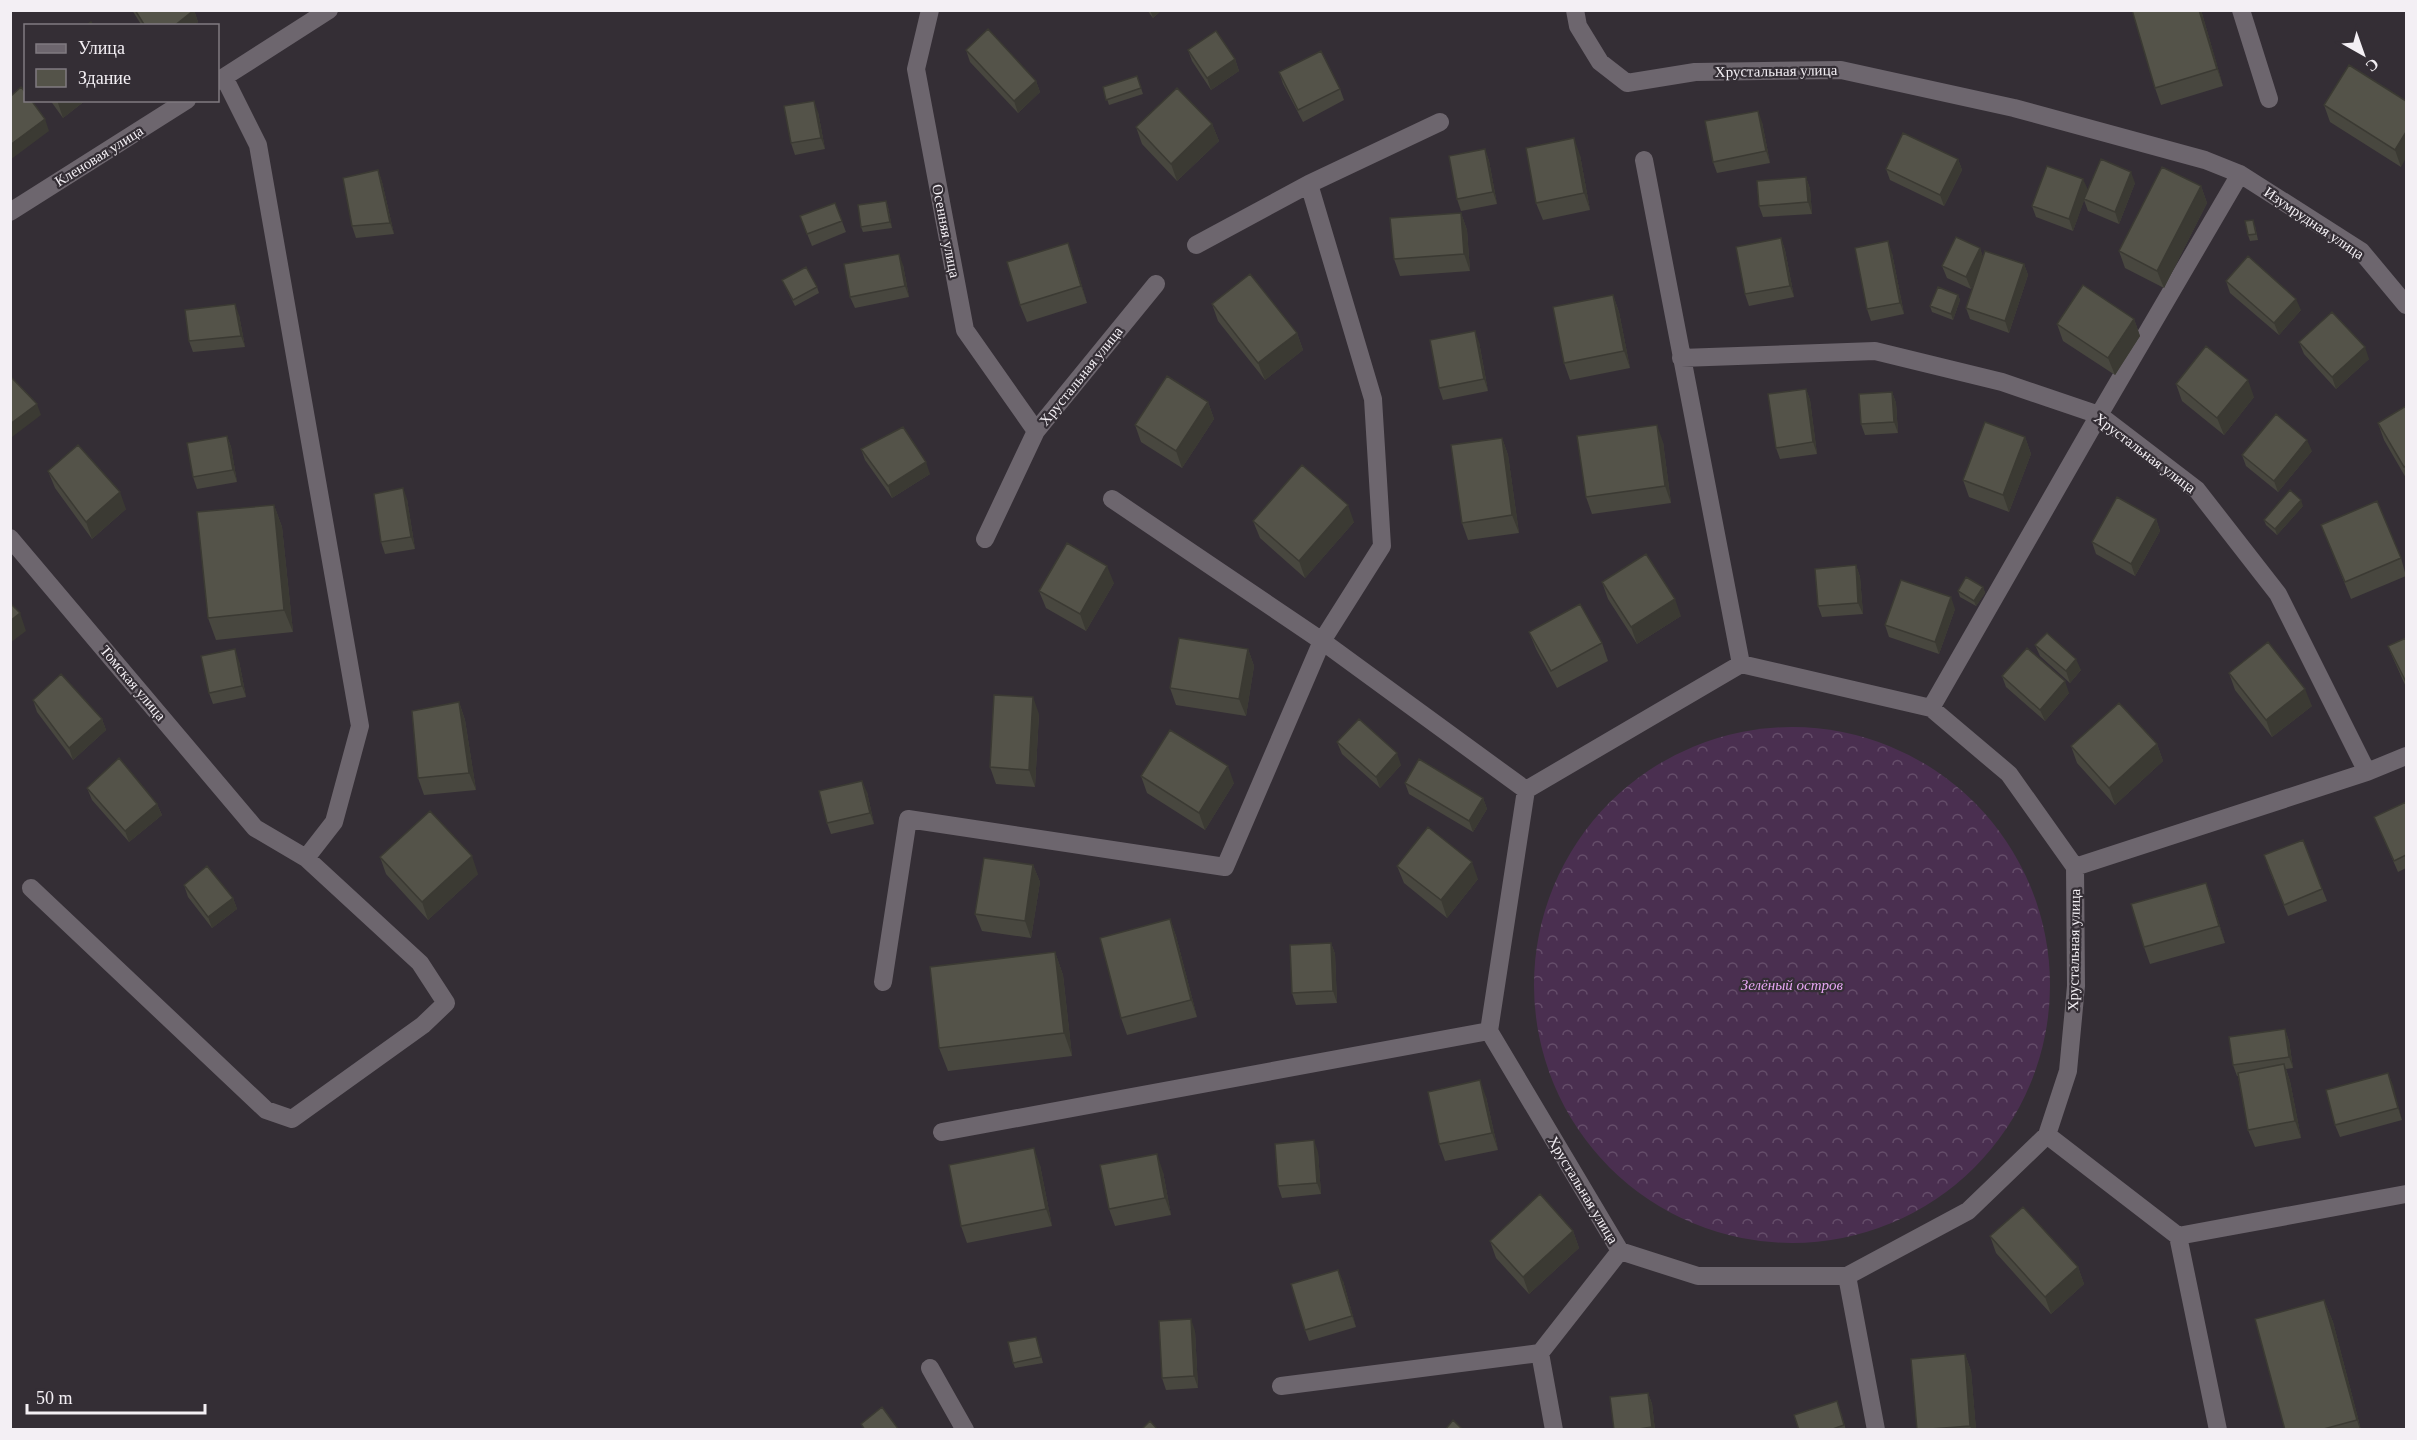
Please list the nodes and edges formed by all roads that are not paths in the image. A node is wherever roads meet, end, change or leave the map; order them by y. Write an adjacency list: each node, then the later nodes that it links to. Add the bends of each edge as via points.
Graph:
1 (329, 10): 5 (street)
2 (930, 10): 18 (street, Осенняя улица, via 916,69 965,330)
3 (2241, 10): 6 (street)
4 (1576, 18): 10 (street, Хрустальная улица, via 1600,62 1627,83 1695,72 1841,70 2014,108 2205,160)
5 (221, 79): 28 (street, via 258,145 360,726 334,822)
6 (2269, 99)
7 (184, 102): 12 (street, Кленовая улица)
8 (1440, 122): 11 (street)
9 (1644, 160): 16 (street)
10 (2240, 174): 15 (street, Изумрудная улица, via 2361,251); 17 (street)
11 (1309, 184): 13 (street); 22 (street, via 1374,399 1382,546)
12 (10, 212)
13 (1196, 244)
14 (1156, 284): 18 (street, Хрустальная улица)
15 (2406, 305)
16 (1681, 358): 17 (street, Хрустальная улица, via 1875,351 2002,382); 23 (street)
17 (2099, 415): 24 (street); 26 (street, Хрустальная улица, via 2197,490 2278,594)
18 (1036, 431): 21 (street, Хрустальная улица)
19 (1112, 499): 22 (street)
20 (10, 538): 28 (street, Томская улица, via 255,828)
21 (985, 539)
22 (1322, 641): 27 (street); 31 (street, via 1225,867 908,819)
23 (1741, 664): 24 (street, Хрустальная улица); 27 (street)
24 (1931, 708): 29 (street, Хрустальная улица, via 2009,774)
25 (2406, 756): 26 (street)
26 (2367, 772): 29 (street, Хрустальная улица)
27 (1526, 790): 32 (street)
28 (306, 858): 30 (street, Томская улица, via 420,963 446,1004 292,1119 266,1110)
29 (2075, 867): 34 (street, Хрустальная улица, via 2076,986 2068,1071)
30 (31, 888)
31 (883, 982)
32 (1489, 1031): 33 (street); 37 (street, Хрустальная улица)
33 (942, 1132)
34 (2047, 1135): 36 (street); 38 (street, Хрустальная улица, via 1968,1211)
35 (2406, 1194): 36 (street)
36 (2178, 1236): 45 (street)
37 (1620, 1251): 38 (street, Хрустальная улица, via 1698,1276); 39 (street)
38 (1847, 1276): 44 (street)
39 (1540, 1353): 41 (street); 43 (street)
40 (930, 1368): 42 (street)
41 (1281, 1386)
42 (964, 1430)
43 (1554, 1430)
44 (1876, 1430)
45 (2218, 1430)

